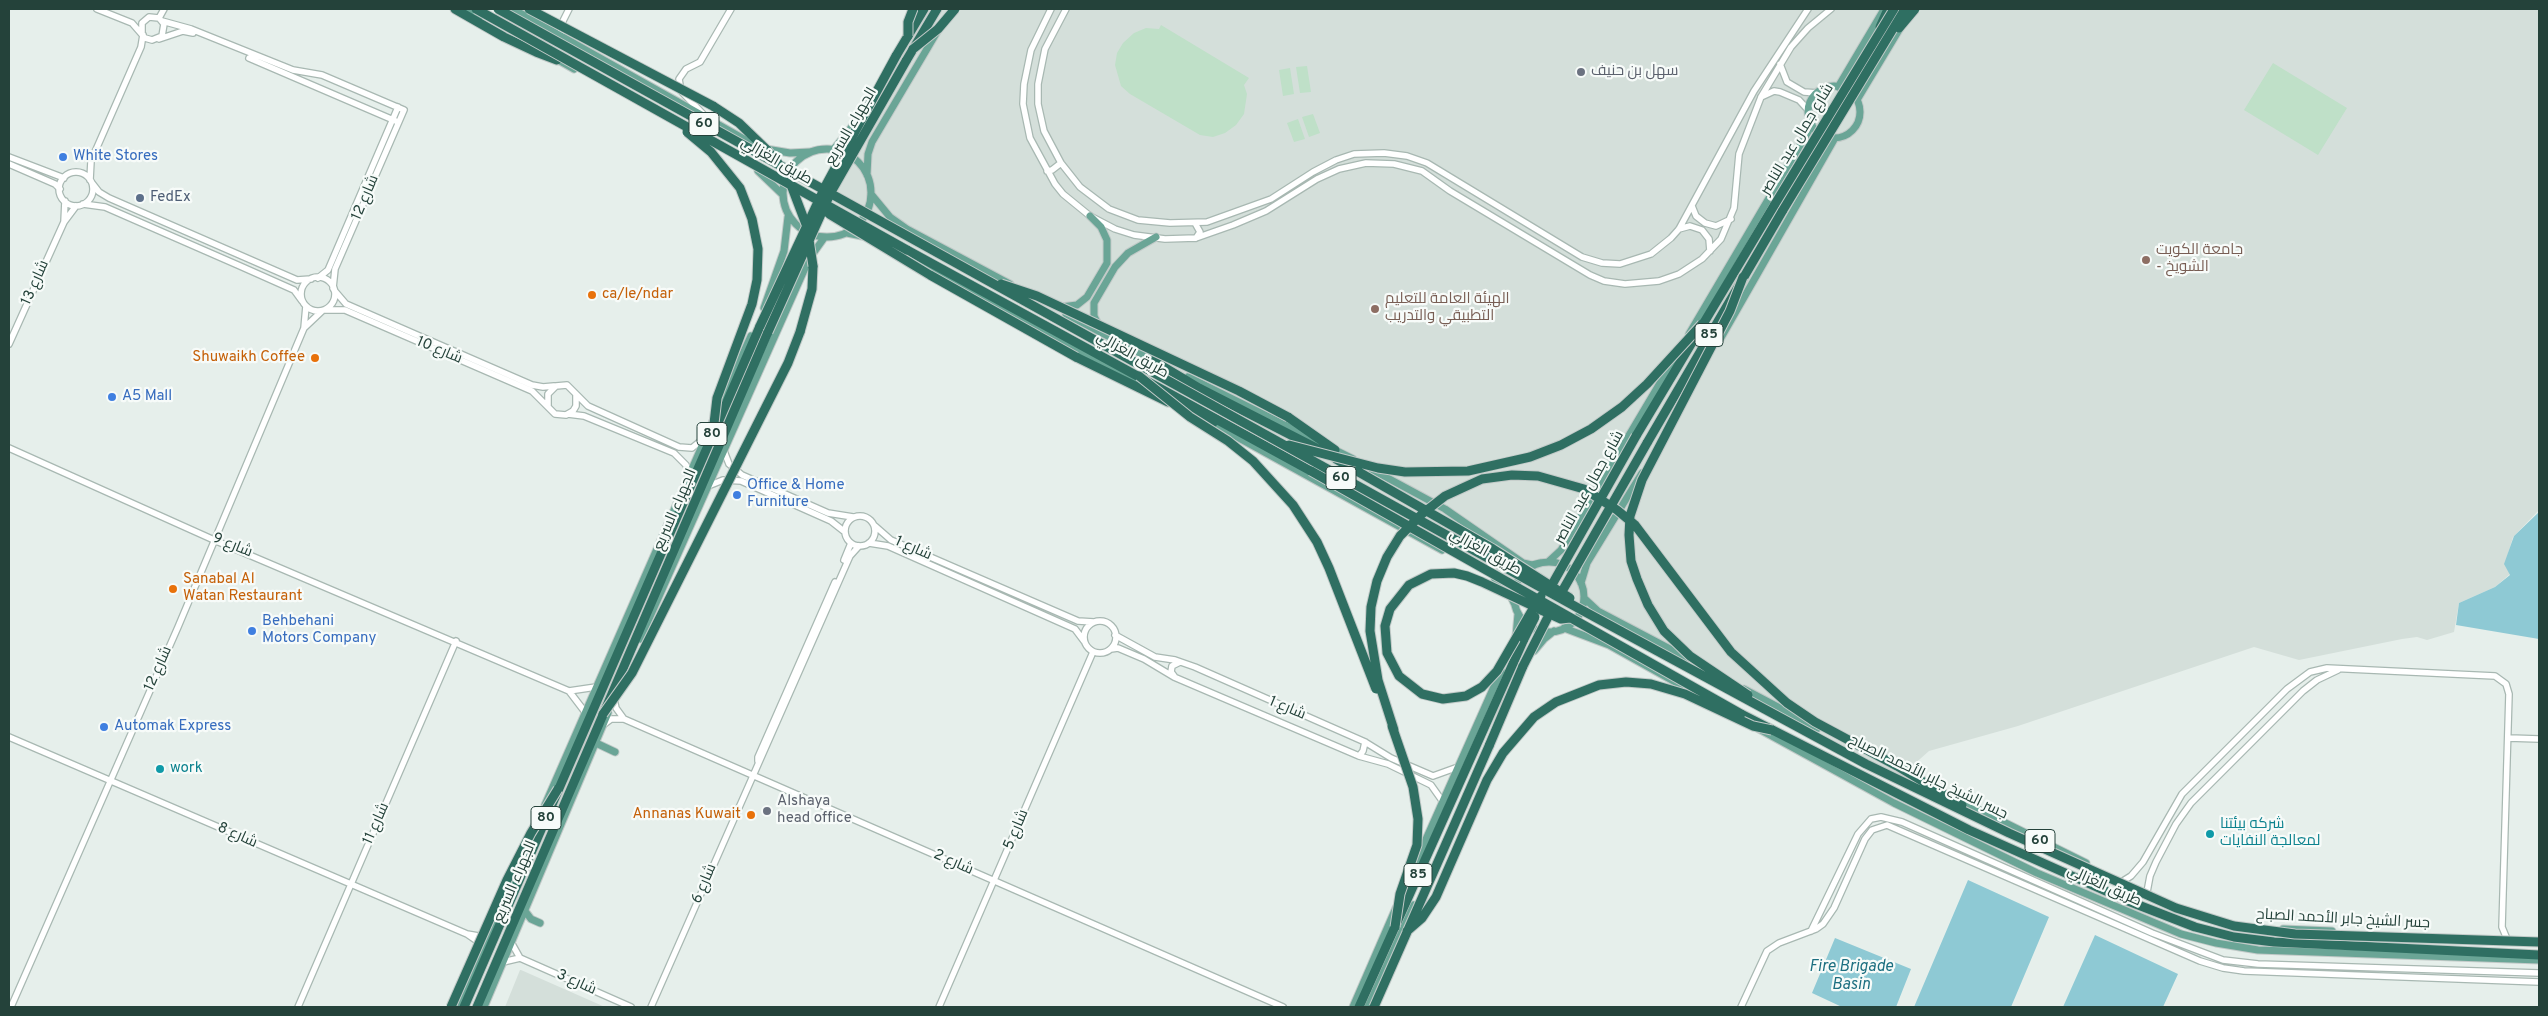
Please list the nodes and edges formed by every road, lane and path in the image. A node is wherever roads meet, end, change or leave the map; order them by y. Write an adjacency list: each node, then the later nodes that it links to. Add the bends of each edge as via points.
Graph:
1 (97, 9): 26 (street)
2 (164, 9): 24 (street)
3 (455, 9): 36 (highway, via 504,37)
4 (468, 9): 36 (main road, طريق الغزالي)
5 (476, 9): 46 (highway, طريق الغزالي / 60, bridge)
6 (498, 9): 83 (highway, طريق الغزالي / 60, bridge)
7 (513, 9): 28 (main road, طريق الغزالي)
8 (529, 9): 140 (highway, bridge, via 704,100 739,122 767,150 792,187 807,227 812,253 812,289 807,312 788,363 632,673)
9 (569, 9): 28 (street, via 560,27)
10 (731, 9): 45 (street, via 700,62 684,71 678,86)
11 (913, 9): 29 (highway, bridge, via 908,22)
12 (919, 9): 50 (main road, الجهراء السريع, via 851,128)
13 (924, 9): 29 (highway, الجهراء السريع / 80)
14 (938, 9): 32 (highway, الجهراء السريع / 80)
15 (953, 9): 32 (highway, bridge, via 938,28); 58 (main road, الجهراء السريع, via 872,142)
16 (1051, 9): 33 (street)
17 (1066, 9): 35 (street)
18 (1808, 9): 67 (street, via 1754,91)
19 (1831, 9): 37 (street, via 1808,28)
20 (1886, 9): 31 (highway, bridge); 40 (main road)
21 (1894, 9): 31 (highway, شارع جمال عبد الناصر / 85, bridge)
22 (1905, 9): 31 (highway, شارع جمال عبد الناصر / 85, bridge)
23 (1913, 9): 31 (highway, bridge); 43 (main road)
24 (160, 19): 25 (street, via 149,17); 30 (street, via 165,28); 38 (street, via 293,70)
25 (144, 21): 26 (street); 27 (street)
26 (132, 22): 27 (street)
27 (142, 34): 30 (street, via 148,40); 34 (street)
28 (562, 36): 45 (main road, طريق الغزالي)
29 (908, 36): 100 (highway, الجهراء السريع / 80, bridge, via 812,211)
30 (157, 39): 34 (street); 39 (street, via 189,32)
31 (1876, 47): 81 (highway, شارع جمال عبد الناصر / 85, bridge); 88 (highway, شارع جمال عبد الناصر / 85, bridge)
32 (913, 49): 140 (highway, الجهراء السريع / 80, bridge, via 818,219)
33 (1032, 49): 35 (street); 56 (street, via 1023,104 1030,138)
34 (139, 50): 53 (street)
35 (1044, 53): 54 (street, via 1038,104 1044,131)
36 (558, 60): 63 (main road, طريق الغزالي, via 761,172)
37 (1780, 64): 41 (street, via 1788,82 1804,92); 42 (street)
38 (322, 75): 39 (street); 47 (street, شارع 12, via 401,109)
39 (315, 86): 47 (street)
40 (1838, 87): 41 (main road); 43 (main road, via 1846,89)
41 (1818, 93): 44 (main road)
42 (1761, 97): 44 (street, via 1780,92 1799,100); 71 (street, via 1739,154)
43 (1857, 100): 49 (main road, via 1860,112 1857,125 1848,134)
44 (1809, 111): 48 (main road)
45 (703, 114): 51 (main road, طريق الغزالي, via 760,148 790,153)
46 (672, 118): 61 (highway, طريق الغزالي / 60, bridge); 100 (highway, bridge, via 711,152 740,188 752,219 758,249 752,304 717,398)
47 (396, 121): 82 (street, شارع 12, via 328,270); 84 (street, شارع 12, via 335,269)
48 (1812, 125): 49 (main road, via 1822,135); 115 (main road, via 1561,550)
49 (1835, 138): 117 (main road, via 1697,382 1586,563)
50 (834, 150): 51 (main road); 58 (main road, via 851,156)
51 (810, 152): 63 (main road, via 790,168)
52 (9, 157): 59 (street)
53 (92, 161): 57 (street); 60 (street)
54 (1061, 163): 56 (street); 73 (street, via 1080,186 1109,208 1138,220)
55 (9, 164): 62 (street)
56 (1047, 171): 69 (street, via 1063,194)
57 (76, 172): 59 (street); 60 (street)
58 (867, 175): 64 (main road)
59 (64, 178): 62 (street)
60 (91, 181): 66 (street, via 92,196); 82 (street, via 99,192 109,198 297,280)
61 (795, 188): 94 (highway, طريق الغزالي / 60, bridge); 99 (highway, bridge, via 810,203 1076,357)
62 (60, 189): 65 (street)
63 (782, 194): 70 (main road)
64 (871, 194): 76 (main road, via 862,220); 86 (main road, طريق الغزالي, via 890,217 907,229)
65 (65, 201): 66 (street); 72 (street, شارع 13)
66 (80, 205): 72 (street, شارع 13); 85 (street, via 106,207 240,266 294,290)
67 (1692, 206): 71 (street, via 1696,216 1710,225 1721,225); 75 (street)
68 (1233, 214): 73 (street); 74 (street); 75 (street, via 1271,199 1336,160 1354,154 1384,152 1428,163 1574,254 1592,261 1620,264 1641,259 1662,246)
69 (1090, 216): 77 (street, via 1115,229); 86 (main road, via 1101,227 1107,240 1106,263 1087,297 1066,307)
70 (788, 217): 78 (main road, via 800,230); 101 (main road, الجهراء السريع, via 784,251 773,286)
71 (1731, 219): 80 (street, via 1721,239)
72 (64, 222): 92 (street, شارع 13)
73 (1195, 223): 79 (street, via 1200,232)
74 (1233, 225): 79 (street); 80 (street, via 1266,211 1339,168 1394,164 1422,171 1450,191 1604,281 1624,284 1659,281 1679,274)
75 (1678, 229): 80 (street, via 1690,226 1702,230 1709,239)
76 (847, 233): 78 (main road); 99 (main road, طريق الغزالي, via 880,241)
77 (1156, 237): 79 (street); 91 (main road, via 1135,248 1115,267 1094,303 1094,316)
78 (824, 238): 105 (main road, الجهراء السريع, via 809,260)
79 (1196, 238)
80 (1710, 251)
81 (1743, 277): 141 (highway, bridge, via 1730,311 1642,480 1630,516 1629,534 1631,561 1637,579 1664,631 1690,656 1766,706); 173 (highway, شارع جمال عبد الناصر / 85, bridge, via 1601,521 1527,659)
82 (314, 278): 84 (street, via 327,280); 85 (street, via 302,291)
83 (988, 281): 102 (highway, طريق الغزالي / 60, bridge); 104 (highway, bridge, via 1037,296 1240,391 1288,417)
84 (334, 289): 87 (street, via 334,300); 90 (street, شارع 10, via 346,304)
85 (304, 304): 87 (street, via 316,311); 89 (street, شارع 12)
86 (1049, 304): 91 (main road, طريق الغزالي)
87 (323, 310): 89 (street, شارع 12); 90 (street, شارع 10, via 345,310)
88 (1702, 324): 102 (highway, bridge, via 1622,407 1561,445 1514,462 1468,471 1405,472); 118 (highway, شارع جمال عبد الناصر / 85, bridge)
89 (304, 328): 111 (street, شارع 12)
90 (416, 338): 95 (street, شارع 10, via 532,384); 97 (street, شارع 10, via 532,391)
91 (1111, 339): 93 (main road, طريق الغزالي)
92 (9, 344)
93 (1149, 358): 104 (main road, طريق الغزالي); 121 (highway, bridge, via 1199,388 1357,470 1552,586 1569,597)
94 (1139, 376): 123 (highway, طريق الغزالي / 60, bridge); 145 (highway, bridge, via 1253,461 1293,505 1329,568)
95 (556, 386): 96 (street, via 567,385); 97 (street, via 548,394)
96 (576, 394): 98 (street, via 576,406); 101 (street, via 588,406 679,447 692,448)
97 (548, 406): 98 (street, via 555,414)
98 (568, 414): 106 (street, via 584,416 674,453)
99 (1213, 423): 120 (main road, طريق الغزالي, via 1501,583)
100 (712, 432): 161 (highway, الجهراء السريع / 80)
101 (704, 438): 106 (main road, الجهراء السريع)
102 (1276, 442): 121 (highway, طريق الغزالي / 60, bridge)
103 (9, 448): 111 (street, شارع 9)
104 (1335, 450): 116 (main road, طريق الغزالي, via 1445,509 1523,563)
105 (724, 451): 107 (main road, الجهراء السريع); 108 (street, via 729,464 742,475 828,512)
106 (689, 473): 135 (main road, الجهراء السريع)
107 (708, 486): 110 (street, via 723,480 741,481 831,521); 137 (main road, الجهراء السريع)
108 (854, 517): 109 (street, via 864,516); 110 (street)
109 (875, 526): 113 (street, via 875,536); 124 (street, شارع 1, via 890,540 1078,621)
110 (845, 532): 112 (street)
111 (214, 540): 128 (street, شارع 9); 158 (street, شارع 12)
112 (851, 544): 114 (street); 154 (street, شارع 6)
113 (869, 544): 114 (street); 129 (street, شارع 1, via 888,546 1075,630)
114 (859, 546): 154 (street, شارع 6, via 850,556)
115 (1548, 562): 116 (main road); 117 (main road, via 1571,570)
116 (1540, 563): 120 (main road, via 1520,578 1514,590)
117 (1581, 583): 119 (main road)
118 (1547, 593): 123 (highway, bridge, via 1537,602 1534,607 1518,636 1496,671 1474,692 1451,699 1422,694 1399,676 1390,661 1384,634 1390,609 1409,585 1431,574 1467,576 1531,604 1537,608 1561,619); 171 (highway, شارع جمال عبد الناصر / 85, bridge)
119 (1584, 598): 125 (main road, via 1578,616); 165 (main road, طريق الغزالي / 60, via 1598,611 1850,746)
120 (1514, 602): 122 (main road)
121 (1578, 608): 141 (highway, طريق الغزالي / 60, bridge)
122 (1518, 614): 126 (main road, via 1533,628); 155 (main road, via 1514,644)
123 (1570, 618): 146 (highway, طريق الغزالي / 60, bridge)
124 (1094, 622): 127 (street, via 1109,624); 129 (street, via 1086,630)
125 (1564, 628): 126 (main road); 182 (main road, طريق الغزالي / 60, via 1610,645 1894,803 2037,873 2181,934 2258,950)
126 (1554, 632): 203 (main road, via 1540,643 1530,658)
127 (1115, 635): 130 (street); 132 (street, شارع 1, via 1154,657)
128 (456, 641): 136 (street, شارع 9); 167 (street, شارع 11)
129 (1084, 641): 131 (street)
130 (1111, 649): 131 (street); 134 (street, شارع 1, via 1118,648 1144,659)
131 (1093, 652): 166 (street, شارع 5)
132 (1182, 662): 134 (street, via 1172,666); 150 (street, شارع 1)
133 (2338, 670): 138 (street, via 2321,668 2310,672); 142 (street, via 2311,685); 148 (street, via 2495,676 2508,688)
134 (1174, 676): 153 (street, شارع 1)
135 (596, 687): 136 (street); 139 (main road, الجهراء السريع)
136 (569, 691): 139 (street)
137 (614, 698): 143 (street); 144 (main road, الجهراء السريع)
138 (2269, 707): 142 (street); 159 (street)
139 (585, 712): 177 (main road, الجهراء السريع)
140 (603, 714): 195 (highway, الجهراء السريع / 80)
141 (1773, 714): 164 (highway, جسر الشيخ جابر الأحمد الصباح / 60, bridge, via 1866,764)
142 (2278, 716): 162 (street)
143 (624, 719): 144 (street, via 611,719); 156 (street, شارع 2)
144 (603, 725): 151 (main road, الجهراء السريع)
145 (1394, 730): 164 (highway, bridge, via 1378,680 1370,631 1376,581 1387,557 1400,536 1446,496 1482,479 1538,476 1592,493 1635,525 1731,652 1787,704 1898,766); 171 (highway, bridge, via 1413,787 1418,819 1417,845 1400,894)
146 (1772, 730): 173 (highway, bridge, via 1753,726 1685,694 1651,684 1599,685 1556,702 1526,726 1495,764 1436,898 1422,918); 180 (highway, جسر الشيخ جابر الأحمد الصباح / 60, via 1969,830 2194,927 2274,942)
147 (9, 737): 158 (street, شارع 8)
148 (2509, 738): 149 (street); 172 (street)
149 (2539, 739)
150 (1365, 742): 153 (street); 157 (street, شارع 1, via 1391,758)
151 (596, 743): 152 (main road); 169 (main road, الجهراء السريع)
152 (615, 752)
153 (1359, 756): 160 (street, شارع 1, via 1388,764)
154 (758, 761): 156 (street, شارع 6)
155 (1458, 767): 157 (street); 163 (main road)
156 (752, 776): 166 (street, شارع 2); 198 (street, شارع 6)
157 (1433, 776): 160 (street, via 1436,780)
158 (110, 780): 167 (street, شارع 8); 190 (street, شارع 12)
159 (2193, 783): 162 (street); 165 (street, via 2173,806 2138,869)
160 (1431, 785): 163 (street, شارع 1)
161 (558, 789): 192 (highway, bridge, via 507,880); 194 (highway, الجهراء السريع / 80, bridge)
162 (2202, 792): 168 (street, via 2176,824 2150,876)
163 (1443, 802): 201 (main road)
164 (1984, 821): 179 (highway, جسر الشيخ جابر الأحمد الصباح / 60, bridge, via 2176,908 2234,926 2295,934)
165 (2123, 881): 168 (main road, طريق الغزالي / 60)
166 (995, 882): 199 (street, شارع 5); 200 (street, شارع 2)
167 (350, 886): 177 (street, شارع 8); 191 (street, شارع 11)
168 (2148, 892): 175 (main road, طريق الغزالي / 60, via 2225,919 2279,928)
169 (525, 911): 170 (main road); 178 (main road, الجهراء السريع)
170 (540, 923)
171 (1395, 927): 202 (highway, شارع جمال عبد الناصر / 85)
172 (2502, 927): 175 (street); 176 (street)
173 (1407, 931): 204 (highway, شارع جمال عبد الناصر / 85, bridge)
174 (1811, 931): 184 (street, via 1858,834 1871,819 1881,817 1902,822 2186,947); 185 (street, via 1823,924 1834,908 1864,839 1872,830 1887,825 2200,961); 205 (street, via 1767,951)
175 (2490, 938): 176 (main road, طريق الغزالي / 60)
176 (2507, 939): 179 (main road, طريق الغزالي / 60)
177 (486, 942): 193 (main road, الجهراء السريع)
178 (511, 942): 181 (street); 183 (main road, الجهراء السريع)
179 (2539, 943)
180 (2539, 955)
181 (520, 958): 183 (street); 197 (street, شارع 3)
182 (2539, 960)
183 (504, 962): 196 (main road, الجهراء السريع)
184 (2244, 963): 185 (street); 186 (street)
185 (2244, 971): 188 (street)
186 (2494, 972): 187 (street); 188 (street)
187 (2539, 973)
188 (2494, 980): 189 (street)
189 (2539, 982)
190 (11, 1007)
191 (298, 1007)
192 (451, 1007)
193 (458, 1007)
194 (464, 1007)
195 (477, 1007)
196 (484, 1007)
197 (631, 1007)
198 (651, 1007)
199 (939, 1007)
200 (1283, 1007)
201 (1353, 1007)
202 (1359, 1007)
203 (1368, 1007)
204 (1374, 1007)
205 (1741, 1007)

